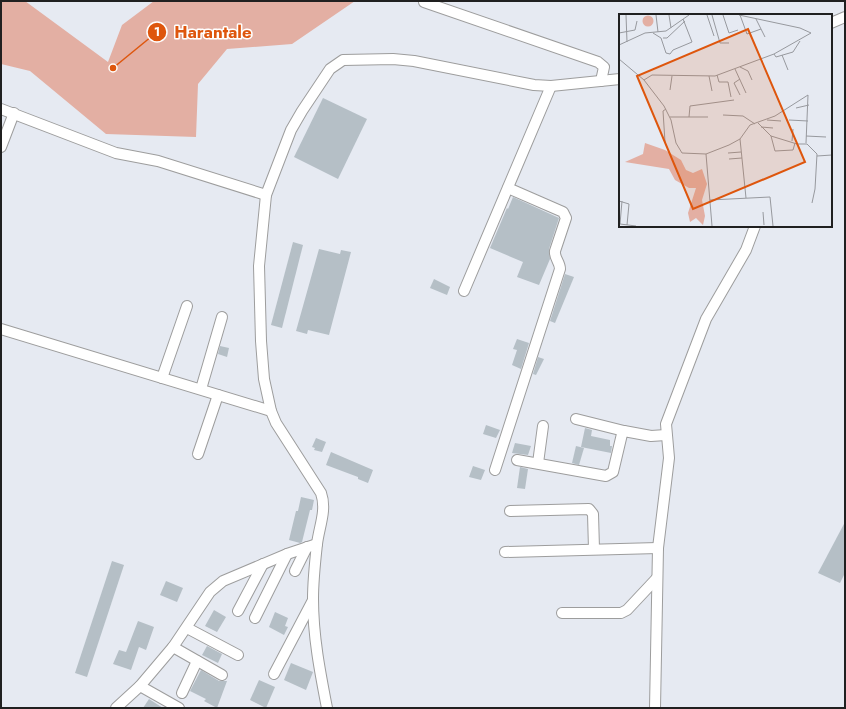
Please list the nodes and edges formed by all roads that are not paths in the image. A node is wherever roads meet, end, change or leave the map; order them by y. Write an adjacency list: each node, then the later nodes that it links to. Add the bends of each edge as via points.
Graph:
1 (424, 2): 5 (street, via 598,62 604,66)
2 (845, 17): 3 (street)
3 (832, 23)
4 (619, 80): 5 (street)
5 (601, 81): 6 (street)
6 (551, 86): 10 (street); 11 (street, via 534,85 414,61 339,61 330,69 291,130)
7 (1, 109): 8 (street)
8 (14, 113): 9 (street); 11 (street, via 116,153 158,161)
9 (1, 147)
10 (508, 188): 13 (street); 28 (street, via 563,212 566,218 554,255 560,269)
11 (266, 195): 20 (street, via 259,266 260,326 264,379)
12 (754, 227): 24 (street, via 746,250 706,319 668,416)
13 (464, 291)
14 (187, 306): 17 (street)
15 (222, 317): 18 (street)
16 (1, 329): 17 (street)
17 (162, 378): 18 (street)
18 (201, 389): 19 (street)
19 (218, 395): 20 (street); 25 (street)
20 (271, 412): 30 (street, via 324,500)
21 (576, 419): 23 (street)
22 (543, 426): 27 (street)
23 (624, 431): 24 (street, via 651,436); 27 (street, via 611,475)
24 (666, 435): 32 (street, via 669,458)
25 (198, 454)
26 (517, 460): 27 (street)
27 (538, 464)
28 (495, 470)
29 (510, 511): 33 (street, via 589,509 593,514)
30 (317, 544): 31 (street); 39 (street)
31 (306, 548): 35 (street); 37 (street)
32 (658, 548): 33 (street); 38 (street)
33 (594, 549): 34 (street)
34 (505, 552)
35 (287, 554): 36 (street); 42 (street)
36 (262, 564): 40 (street); 43 (street, via 223,581 210,592)
37 (295, 571)
38 (657, 578): 41 (street, via 627,610 621,613); 55 (street)
39 (313, 600): 47 (street); 54 (street, via 317,653)
40 (238, 611)
41 (562, 613)
42 (255, 618)
43 (187, 628): 44 (street); 45 (street)
44 (173, 647): 46 (street); 49 (street)
45 (238, 655)
46 (197, 661): 48 (street); 50 (street)
47 (274, 674)
48 (222, 675)
49 (140, 686): 51 (street); 52 (street)
50 (182, 693)
51 (164, 704): 53 (street)
52 (116, 708)
53 (179, 708)
54 (327, 708)
55 (655, 708)

